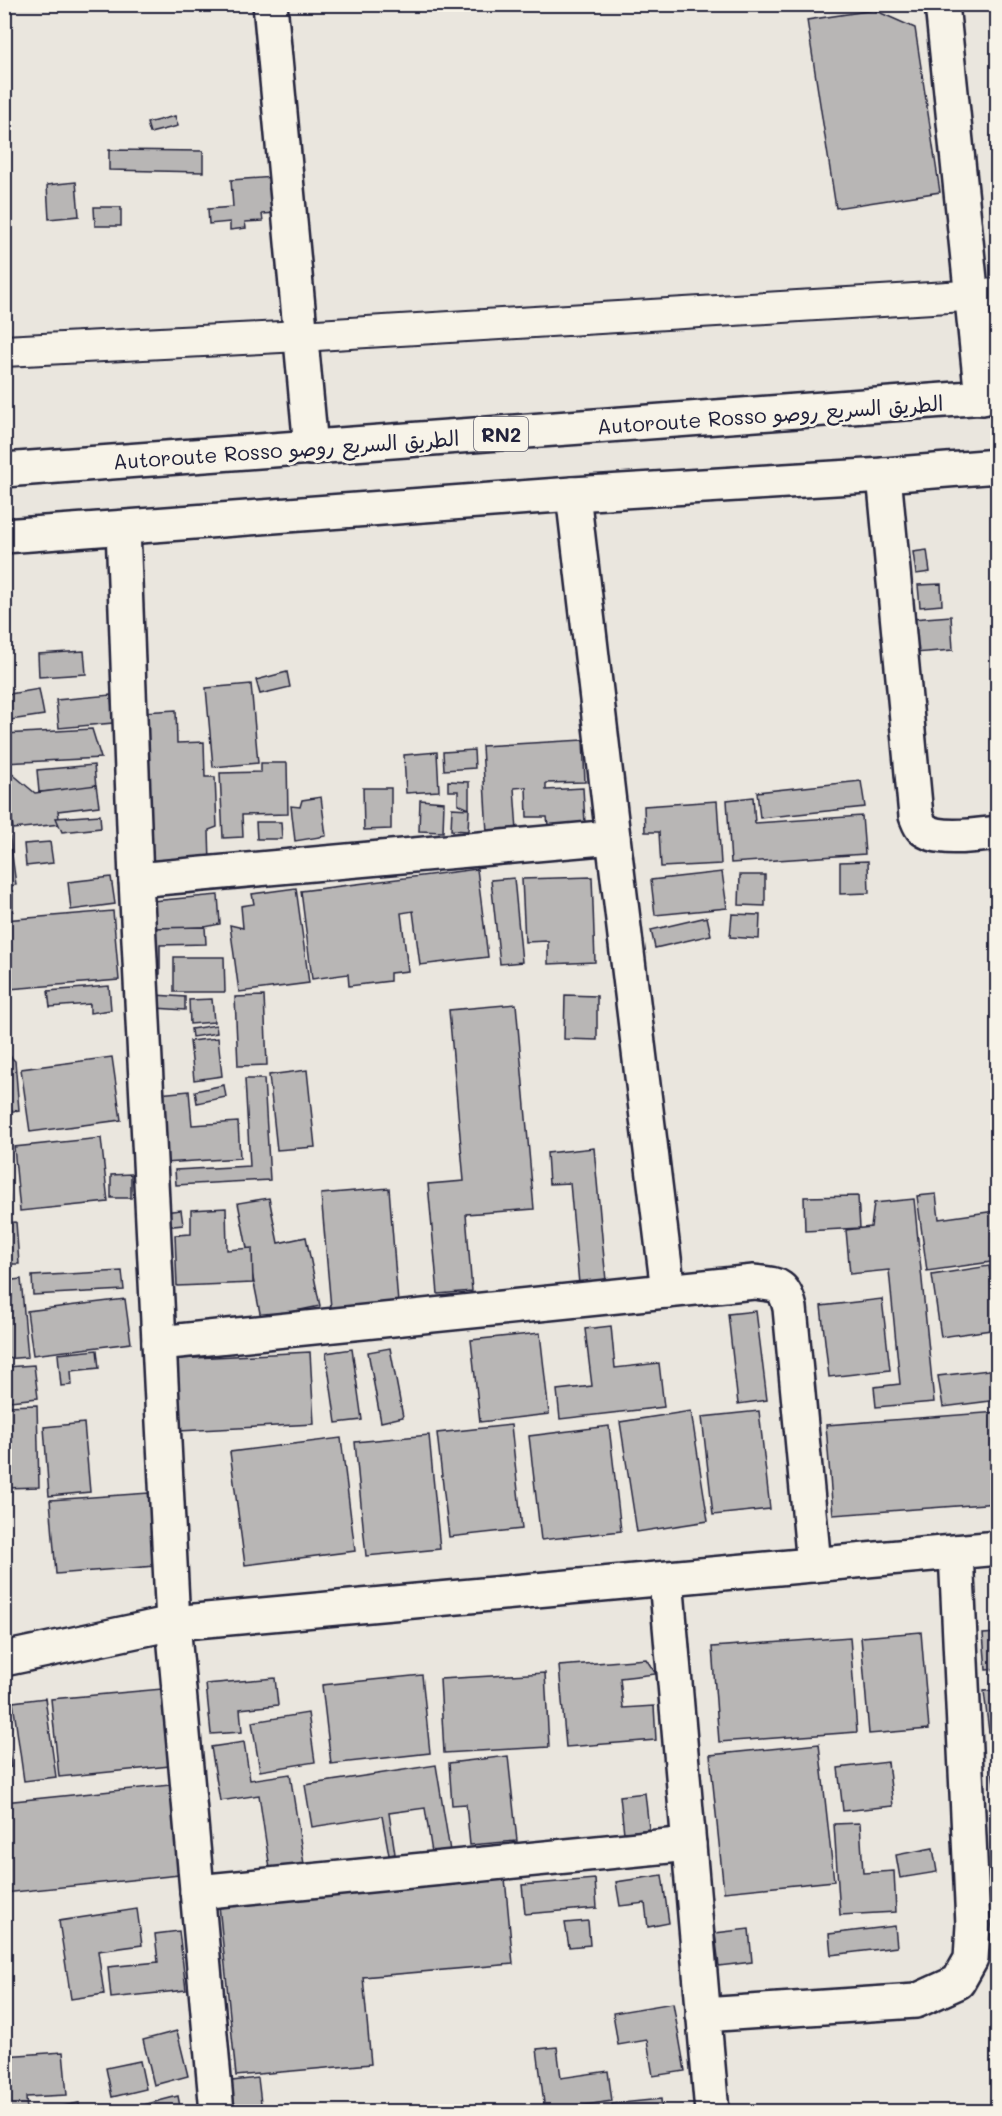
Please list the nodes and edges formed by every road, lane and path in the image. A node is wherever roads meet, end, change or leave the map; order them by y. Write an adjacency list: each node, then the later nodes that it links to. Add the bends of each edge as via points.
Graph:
1 (270, 4): 4 (main road)
2 (942, 4): 3 (main road)
3 (984, 295): 4 (lane); 6 (main road)
4 (300, 336): 5 (lane); 7 (main road)
5 (4, 351)
6 (989, 397): 7 (main road, Autoroute Rosso الطريق السريع روصو / RN2)
7 (311, 448): 9 (main road, Autoroute Rosso الطريق السريع روصو / RN2)
8 (998, 466): 10 (main road)
9 (4, 470)
10 (884, 475): 11 (main road); 14 (main road, via 916,816 921,827 932,835)
11 (573, 494): 12 (main road); 15 (main road)
12 (123, 528): 13 (main road); 16 (main road)
13 (4, 537)
14 (998, 833)
15 (613, 837): 16 (main road); 17 (main road)
16 (136, 879): 18 (main road)
17 (668, 1291): 18 (main road); 21 (main road, via 754,1282 777,1285 787,1294)
18 (159, 1343): 23 (main road)
19 (998, 1548): 20 (main road)
20 (956, 1552): 21 (main road); 26 (main road)
21 (814, 1565): 22 (main road)
22 (666, 1579): 23 (main road); 25 (main road)
23 (173, 1623): 24 (main road); 27 (main road)
24 (4, 1659)
25 (689, 1844): 27 (main road); 28 (main road)
26 (984, 1883): 28 (main road, via 973,1925 971,1959 958,1982 916,2001)
27 (197, 1892): 29 (main road)
28 (703, 2015): 30 (main road)
29 (217, 2112)
30 (712, 2112)

